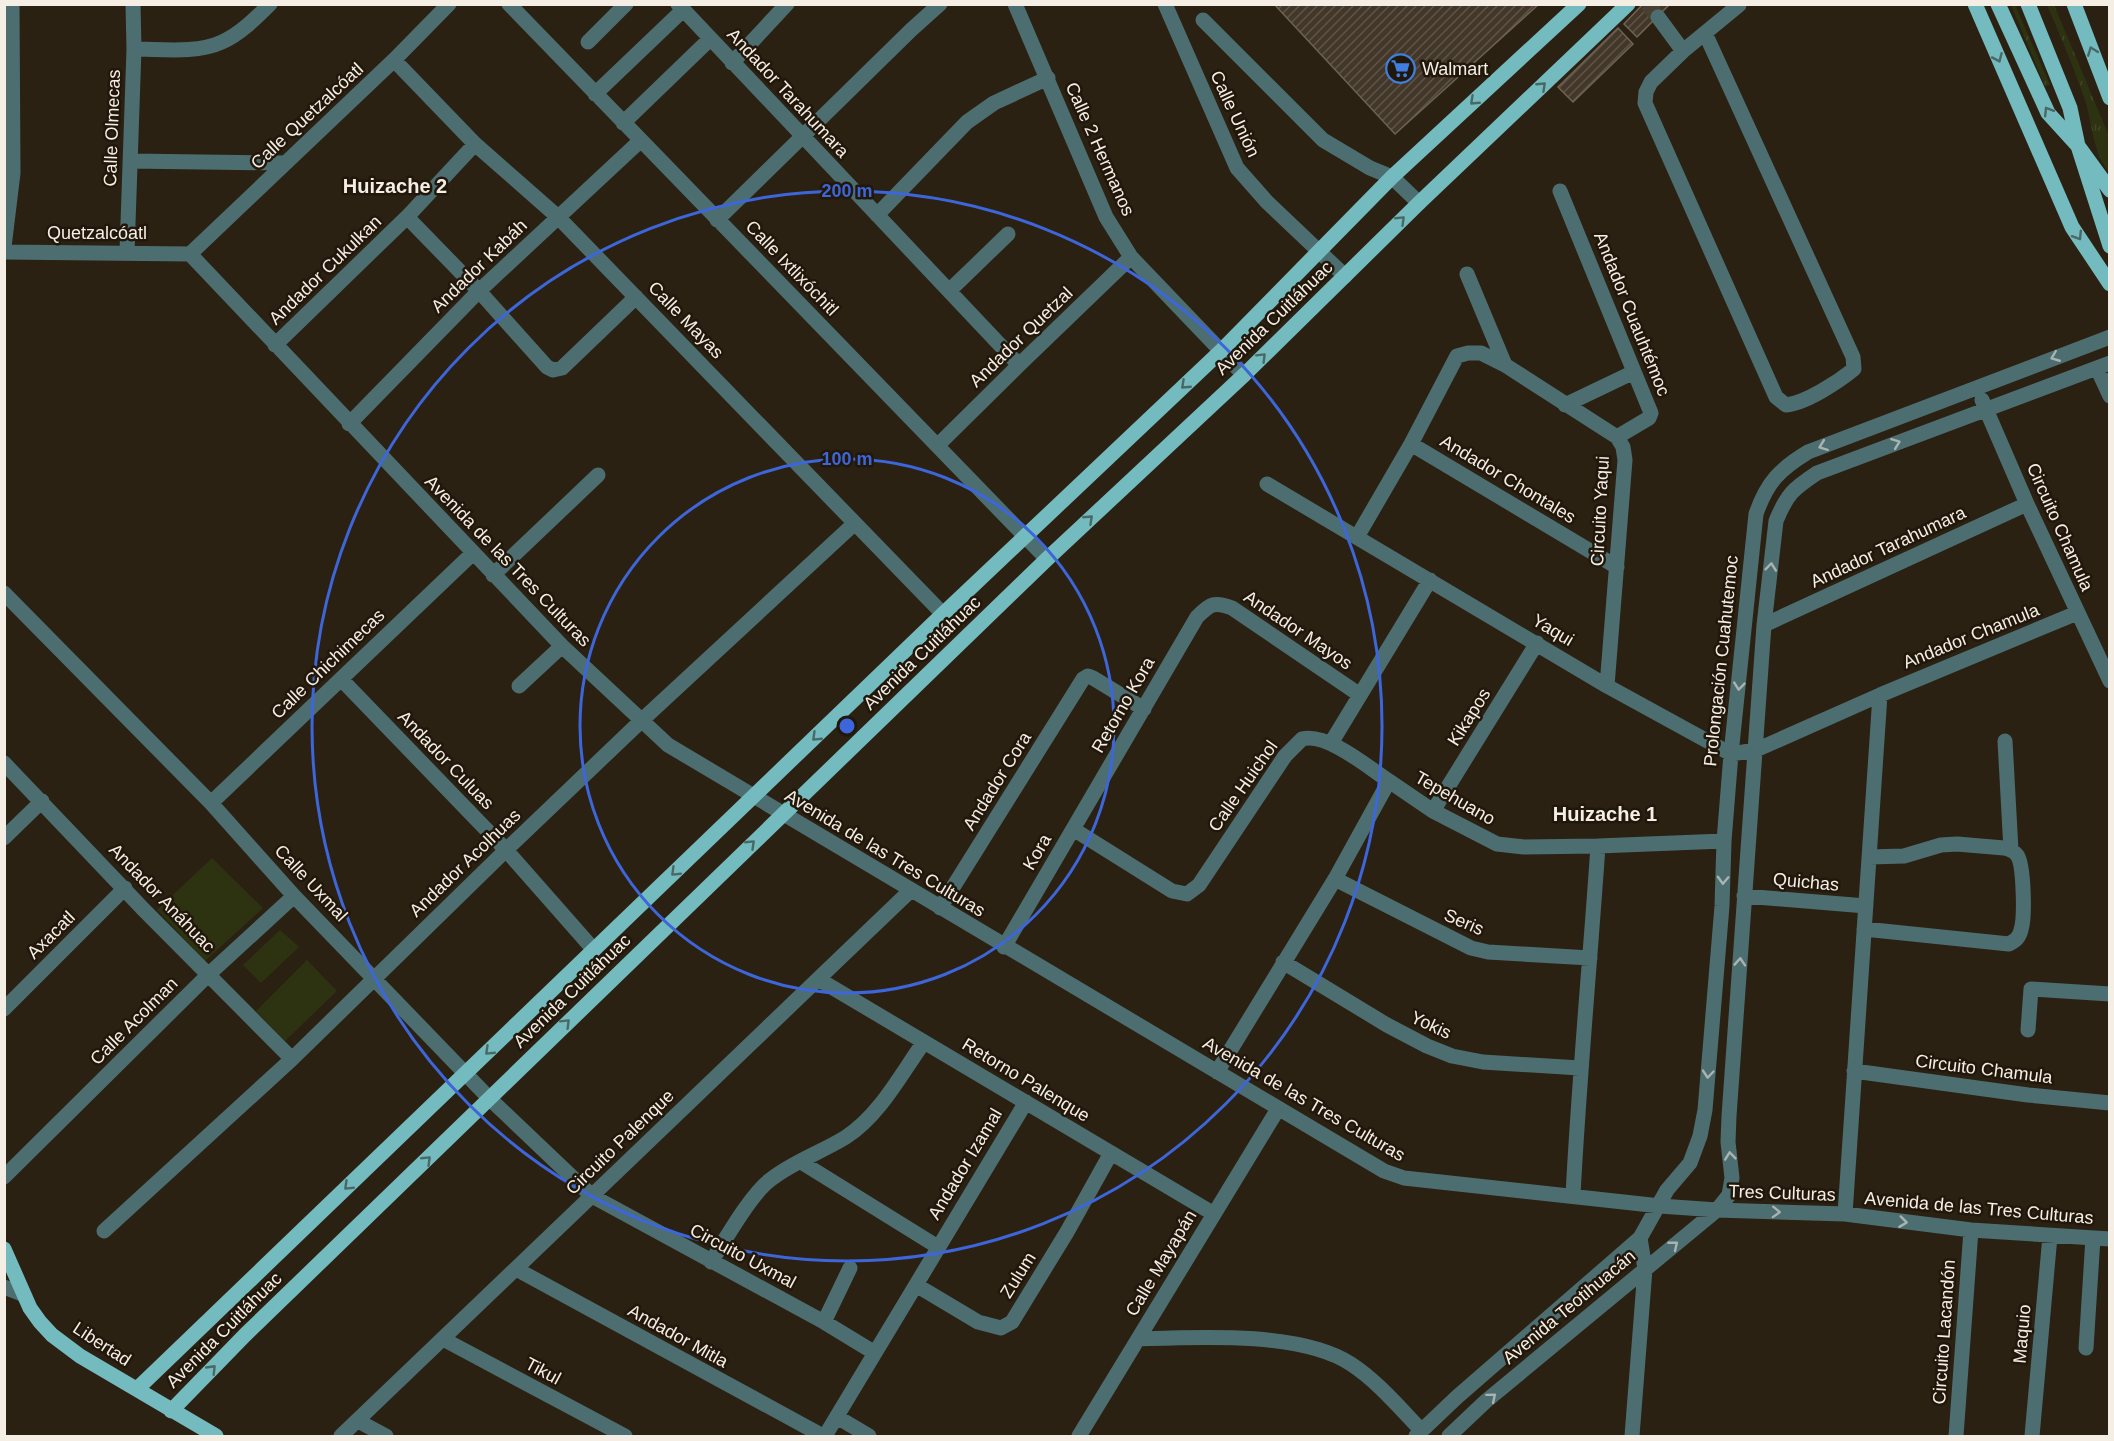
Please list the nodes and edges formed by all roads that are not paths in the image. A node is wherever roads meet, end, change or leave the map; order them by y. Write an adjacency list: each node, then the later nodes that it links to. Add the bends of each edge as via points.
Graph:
1 (12, 4): 29 (street)
2 (133, 4): 24 (street, Calle Olmecas)
3 (270, 4): 24 (street, via 222,42 202,48)
4 (449, 4): 26 (street, Calle Quetzalcóatl)
5 (509, 4): 30 (street, Calle Ixtlixóchitl)
6 (626, 4): 23 (street)
7 (787, 4): 27 (street)
8 (940, 4): 33 (street)
9 (1015, 4): 28 (street, Calle 2 Hermanos)
10 (1165, 4): 50 (street, Calle Unión, via 1237,168)
11 (1579, 4): 39 (main road, Avenida Cuitláhuac, one-way to 39)
12 (1628, 4): 42 (main road, Avenida Cuitláhuac, one-way to 12)
13 (1975, 4): 57 (main road, one-way to 57, via 2072,227)
14 (1998, 4): 36 (main road, one-way to 14, via 2048,113)
15 (2028, 4): 36 (main road, via 2070,108)
16 (2074, 4): 31 (main road, one-way to 16)
17 (1739, 5): 21 (street)
18 (680, 7): 22 (street, Andador Tarahumara); 30 (street)
19 (1658, 17): 25 (street)
20 (1203, 20): 39 (street, via 1323,140)
21 (1705, 33): 25 (street); 25 (street, via 1853,357 1854,369 1796,404 1786,405 1776,397 1644,103 1651,82)
22 (710, 39): 27 (street, Andador Tarahumara); 32 (street)
23 (588, 42)
24 (134, 49): 37 (street, Calle Olmecas)
25 (1683, 51)
26 (394, 60): 35 (street, Calle Mayas); 38 (street, Calle Quetzalcóatl)
27 (732, 63): 33 (street, Andador Tarahumara)
28 (1048, 78): 43 (street, via 980,111); 54 (street, Calle 2 Hermanos, via 1106,217)
29 (9, 87): 49 (street, via 13,173)
30 (595, 94): 32 (street, Calle Ixtlixóchitl)
31 (2109, 98)
32 (623, 123): 34 (street, Calle Ixtlixóchitl)
33 (801, 135): 43 (street, Andador Tarahumara); 46 (street)
34 (640, 141): 45 (street, Andador Kabáh); 46 (street, Calle Ixtlixóchitl)
35 (475, 144): 44 (street, Andador Cukulkan); 45 (street, Calle Mayas)
36 (2078, 146): 40 (main road); 48 (main road)
37 (130, 161): 38 (street); 52 (street, Calle Olmecas)
38 (285, 163): 53 (street, Calle Quetzalcóatl)
39 (1392, 177): 42 (street); 50 (main road, Avenida Cuitláhuac)
40 (2109, 190)
41 (1560, 191): 67 (street, Andador Cuauhtémoc)
42 (1419, 203): 56 (main road, Avenida Cuitláhuac, one-way to 42)
43 (877, 215): 59 (street, Andador Tarahumara)
44 (407, 217): 58 (street); 62 (street, Andador Cukulkan)
45 (558, 217): 58 (street, Andador Kabáh); 60 (street, Calle Mayas)
46 (717, 220): 76 (street, Calle Ixtlixóchitl)
47 (1008, 234): 59 (street)
48 (2109, 246)
49 (4, 247)
50 (1320, 251): 56 (street, Calle Unión); 63 (main road, Avenida Cuitláhuac)
51 (4, 252): 52 (street, Quetzalcóatl)
52 (127, 252): 53 (street, Quetzalcóatl)
53 (190, 254): 62 (street, Avenida de las Tres Culturas)
54 (1131, 257): 63 (street, Calle 2 Hermanos); 64 (street, Andador Quetzal)
55 (1467, 274): 65 (street)
56 (1345, 276): 68 (main road, Avenida Cuitláhuac, one-way to 56)
57 (2109, 284)
58 (479, 291): 60 (street, via 553,370 562,368); 73 (street, Andador Kabáh)
59 (949, 291): 64 (street, Andador Tarahumara)
60 (636, 297): 80 (street, Calle Mayas)
61 (2109, 337): 69 (street, Prolongación Cuahutemoc, one-way to 69)
62 (275, 345): 73 (street, Avenida de las Tres Culturas)
63 (1221, 351): 68 (street, Calle 2 Hermanos); 81 (main road, Avenida Cuitláhuac, one-way to 81)
64 (1019, 365): 76 (street, Andador Quetzal)
65 (1505, 365): 71 (street, Circuito Yaqui); 75 (street, Circuito Yaqui, via 1481,353 1457,357)
66 (2105, 368): 70 (street); 72 (street)
67 (1634, 372): 71 (street); 74 (street, Andador Cuauhtémoc, via 1651,415)
68 (1244, 375): 84 (main road, Avenida Cuitláhuac, one-way to 68)
69 (1976, 389): 72 (street, Circuito Chamula); 106 (street, Prolongación Cuahutemoc, one-way to 106, via 1808,452 1785,466 1772,480 1756,514)
70 (2109, 396)
71 (1565, 405): 74 (street, Circuito Yaqui)
72 (1987, 409): 79 (street, Circuito Chamula); 92 (street, one-way to 72, via 1776,521 1795,488 1817,473)
73 (349, 424): 83 (street, Avenida de las Tres Culturas)
74 (1617, 437): 85 (street, Circuito Yaqui, via 1625,460)
75 (1411, 444): 82 (street, Circuito Yaqui); 85 (street, Andador Chontales)
76 (938, 445): 81 (street, Calle Ixtlixóchitl)
77 (598, 475): 86 (street)
78 (1268, 484): 82 (street)
79 (2027, 504): 90 (street, Circuito Chamula); 92 (street, Andador Tarahumara)
80 (855, 523): 91 (street, Calle Mayas); 102 (street, Andador Acolhuas)
81 (1024, 536): 84 (street, Calle Ixtlixóchitl); 91 (main road, Avenida Cuitláhuac)
82 (1357, 537): 87 (street, Yaqui)
83 (472, 554): 86 (street, Avenida de las Tres Culturas); 95 (street, Calle Chichimecas)
84 (1047, 559): 113 (main road, Avenida Cuitláhuac)
85 (1617, 567): 98 (street, Circuito Yaqui)
86 (493, 575): 94 (street, Avenida de las Tres Culturas)
87 (1430, 580): 93 (street, Yaqui); 100 (street)
88 (4, 593): 111 (street, Calle Uxmal)
89 (1212, 604): 100 (street, Andador Mayos, via 1232,608); 101 (street, Retorno Kora, via 1197,617)
90 (2077, 613): 96 (street, Circuito Chamula); 99 (street, Andador Chamula)
91 (943, 614): 109 (main road, Avenida Cuitláhuac, one-way to 109)
92 (1764, 625): 105 (street)
93 (1537, 643): 98 (street, Yaqui); 112 (street, Kikapos)
94 (561, 646): 97 (street); 102 (street, Avenida de las Tres Culturas)
95 (341, 679): 111 (street, Calle Chichimecas); 118 (street, Andador Culuas)
96 (2109, 681)
97 (519, 686)
98 (1607, 686): 106 (street, Yaqui)
99 (1880, 694): 105 (street, Andador Chamula); 120 (street)
100 (1360, 695): 104 (street)
101 (1143, 709): 114 (street, Retorno Kora); 128 (street, Andador Cora, via 1088,676 1083,679)
102 (641, 721): 109 (street, Avenida de las Tres Culturas, via 668,745); 118 (street, Andador Acolhuas)
103 (2005, 741): 119 (street)
104 (1331, 743): 108 (street); 124 (street, Calle Huichol, via 1302,739 1286,756 1199,885)
105 (1756, 750): 106 (street, Andador Chamula); 126 (street)
106 (1731, 754): 116 (street, Prolongación Cuahutemoc)
107 (4, 763): 110 (street, Andador Anáhuac)
108 (1389, 781): 112 (street, Tepehuano); 121 (street, Tepehuano)
109 (754, 797): 113 (street, Avenida de las Tres Culturas); 131 (main road, Avenida Cuitláhuac, one-way to 131)
110 (42, 801): 115 (street); 122 (street, Andador Anáhuac)
111 (211, 803): 125 (street, Calle Uxmal)
112 (1433, 811): 117 (street, Tepehuano, via 1497,844)
113 (783, 813): 123 (street, Avenida de las Tres Culturas); 146 (main road, Avenida Cuitláhuac, one-way to 113)
114 (1073, 830): 124 (street, Kora, via 1172,891); 130 (street, Kora)
115 (4, 838)
116 (1724, 841): 117 (street, Tepehuano); 155 (street, Prolongación Cuahutemoc, one-way to 155, via 1705,1110 1690,1163 1667,1190)
117 (1598, 846): 132 (street)
118 (506, 850): 131 (street, Andador Culuas); 135 (street, Andador Acolhuas)
119 (2014, 852): 120 (street, via 1957,844 1904,856); 129 (street, via 2022,869 2022,927 2018,938 2009,944)
120 (1869, 857): 127 (street)
121 (1335, 879): 132 (street, Seris, via 1472,948); 133 (street, Tepehuano)
122 (125, 888): 134 (street, Andador Anáhuac); 138 (street, Axacatl)
123 (910, 891): 128 (street, Avenida de las Tres Culturas); 136 (street, Circuito Palenque)
124 (1187, 894)
125 (294, 896): 134 (street, Calle Acolman); 135 (street, Calle Uxmal)
126 (1744, 896): 127 (street, Quichas); 156 (street, one-way to 126, via 1730,1195 1732,1178 1729,1116)
127 (1866, 906): 129 (street)
128 (940, 908): 130 (street, Avenida de las Tres Culturas)
129 (1864, 929): 143 (street)
130 (1004, 947): 144 (street, Avenida de las Tres Culturas)
131 (594, 950): 145 (main road, Avenida Cuitláhuac, one-way to 145)
132 (1590, 958): 142 (street)
133 (1283, 962): 142 (street, Yokis, via 1387,1025 1452,1056 1483,1062); 144 (street, Tepehuano)
134 (209, 974): 141 (street, Andador Anáhuac); 152 (street, Calle Acolman)
135 (376, 979): 141 (street, Andador Acolhuas); 145 (street, Calle Uxmal)
136 (818, 979): 140 (street, Retorno Palenque); 154 (street, Circuito Palenque)
137 (2109, 994): 139 (street, via 2031,988)
138 (4, 1009)
139 (2028, 1030)
140 (924, 1042): 147 (street, Retorno Palenque); 151 (street, via 866,1120 847,1136)
141 (292, 1059): 160 (street, Andador Acolhuas)
142 (1580, 1068): 153 (street)
143 (1854, 1071): 148 (street, Circuito Chamula); 158 (street)
144 (1217, 1072): 149 (street, Avenida de las Tres Culturas)
145 (465, 1074): 146 (street, Calle Uxmal); 179 (main road, Avenida Cuitláhuac, one-way to 179)
146 (489, 1100): 154 (street, Calle Uxmal); 180 (main road, Avenida Cuitláhuac, one-way to 146)
147 (1026, 1102): 150 (street, Retorno Palenque); 165 (street, Andador Izamal)
148 (2109, 1103)
149 (1278, 1109): 153 (street, Avenida de las Tres Culturas, via 1384,1171 1404,1178); 157 (street, Calle Mayapán)
150 (1111, 1153): 157 (street, Retorno Palenque); 171 (street, Zulum, via 1012,1322 1001,1328 978,1322)
151 (801, 1162): 165 (street); 167 (street, via 765,1185)
152 (4, 1177)
153 (1573, 1195): 155 (street, Avenida de las Tres Culturas)
154 (592, 1196): 167 (street, Circuito Uxmal); 169 (street, Circuito Palenque)
155 (1660, 1206): 156 (street, Avenida de las Tres Culturas); 162 (street, Avenida Teotihuacán)
156 (1717, 1210): 158 (street, Tres Culturas, one-way to 158); 170 (street, Avenida Teotihuacán, one-way to 156)
157 (1214, 1214): 176 (street, Calle Mayapán)
158 (1845, 1214): 159 (street, Avenida de las Tres Culturas, one-way to 159)
159 (1971, 1230): 161 (street, Avenida de las Tres Culturas); 193 (street, Circuito Lacandón)
160 (104, 1231)
161 (2050, 1236): 163 (street, Avenida de las Tres Culturas); 194 (street, Maquio)
162 (1640, 1238): 170 (street); 183 (street, Avenida Teotihuacán)
163 (2093, 1238): 164 (street, Avenida de las Tres Culturas); 177 (street)
164 (2109, 1239)
165 (938, 1247): 171 (street)
166 (4, 1249): 173 (main road, Libertad)
167 (711, 1262): 174 (street, Circuito Uxmal)
168 (850, 1268): 174 (street)
169 (516, 1269): 175 (street, Circuito Palenque); 188 (street, Andador Mitla)
170 (1644, 1269): 191 (street, Avenida Teotihuacán, one-way to 170, via 1486,1401); 192 (street)
171 (916, 1285): 178 (street)
172 (4, 1287): 173 (street)
173 (22, 1294): 179 (main road, Libertad, via 34,1316 52,1335)
174 (824, 1322): 178 (street, Circuito Uxmal)
175 (443, 1339): 182 (street, Circuito Palenque); 187 (street, Tikul)
176 (1138, 1339): 183 (street, via 1246,1338 1315,1348 1348,1362 1371,1379); 190 (street, Calle Mayapán)
177 (2086, 1348)
178 (875, 1353): 181 (street)
179 (137, 1389): 180 (main road, Libertad)
180 (171, 1411): 184 (main road, Libertad)
181 (837, 1417): 188 (street); 189 (street)
182 (358, 1421): 185 (street, Circuito Palenque); 186 (street)
183 (1418, 1433)
184 (216, 1437)
185 (341, 1437)
186 (386, 1437)
187 (625, 1437)
188 (824, 1437)
189 (869, 1437)
190 (1078, 1437)
191 (1449, 1437)
192 (1632, 1437)
193 (1956, 1437)
194 (2032, 1437)

